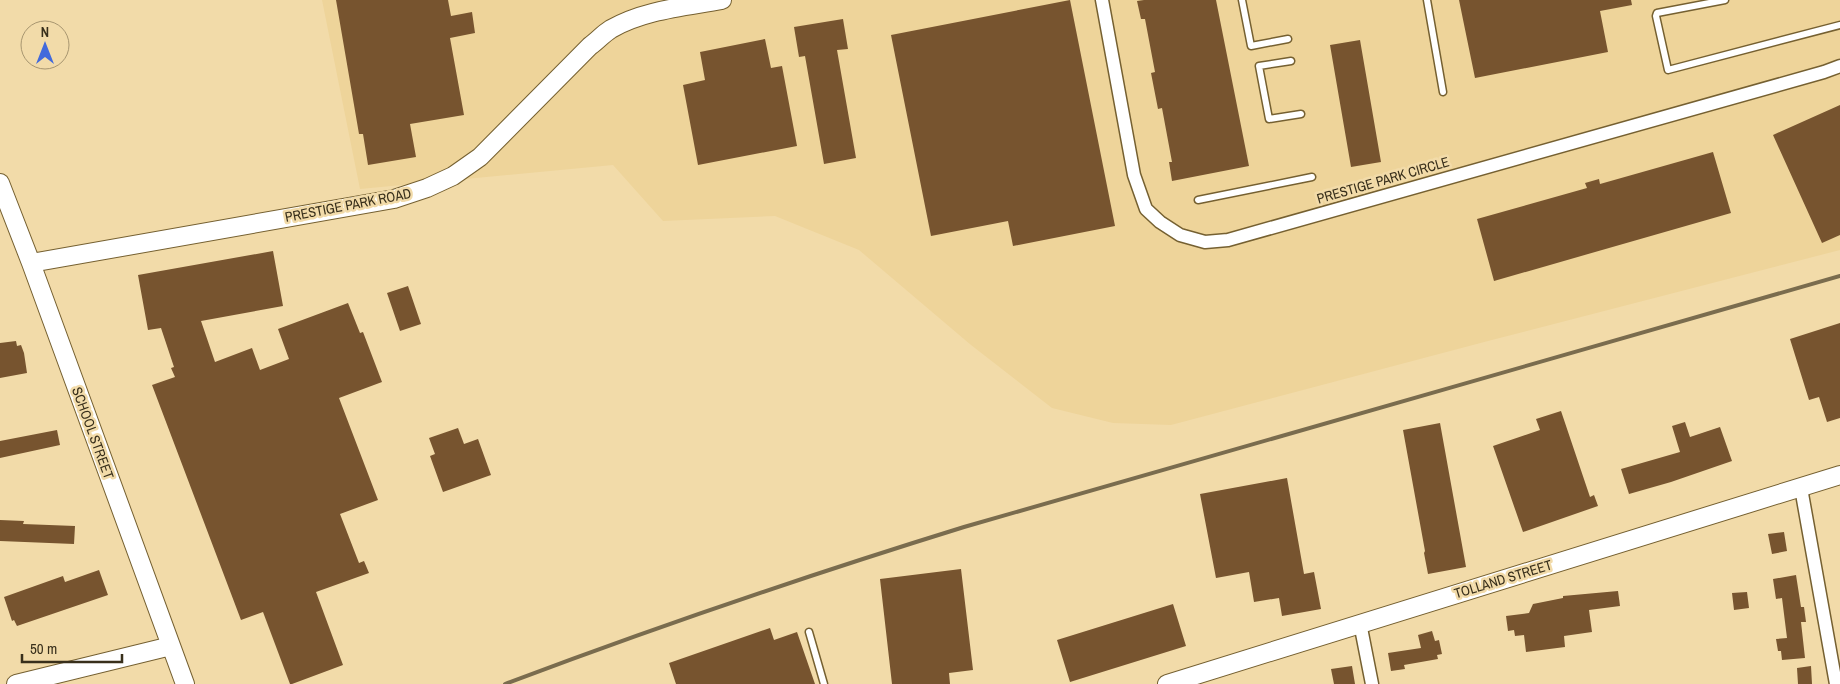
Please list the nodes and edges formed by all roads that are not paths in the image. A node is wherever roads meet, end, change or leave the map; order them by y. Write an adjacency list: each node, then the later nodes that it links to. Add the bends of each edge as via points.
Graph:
1 (722, 0): 15 (main road, PRESTIGE PARK ROAD, via 657,12 609,30 480,156 453,176 427,188 386,200)
2 (1102, 0): 9 (street, PRESTIGE PARK CIRCLE, via 1134,175 1146,209 1180,236 1205,242 1228,240)
3 (1242, 0): 7 (lane, via 1251,46)
4 (1427, 0): 10 (lane)
5 (1725, 0): 6 (lane, via 1657,13 1668,70)
6 (1840, 25)
7 (1288, 39)
8 (1292, 61): 11 (lane, via 1260,66 1270,119)
9 (1840, 66)
10 (1443, 92)
11 (1301, 114)
12 (1312, 177): 14 (lane)
13 (0, 183): 15 (main road, SCHOOL STREET)
14 (1198, 200)
15 (31, 263): 20 (main road, SCHOOL STREET)
16 (1840, 475): 17 (main road, TOLLAND STREET)
17 (1801, 488): 18 (main road, TOLLAND STREET); 26 (street)
18 (1360, 623): 24 (main road, TOLLAND STREET); 25 (street)
19 (809, 632): 23 (lane)
20 (172, 646): 21 (main road); 22 (main road, SCHOOL STREET)
21 (16, 684)
22 (185, 684)
23 (824, 684)
24 (1167, 684)
25 (1372, 684)
26 (1836, 684)

